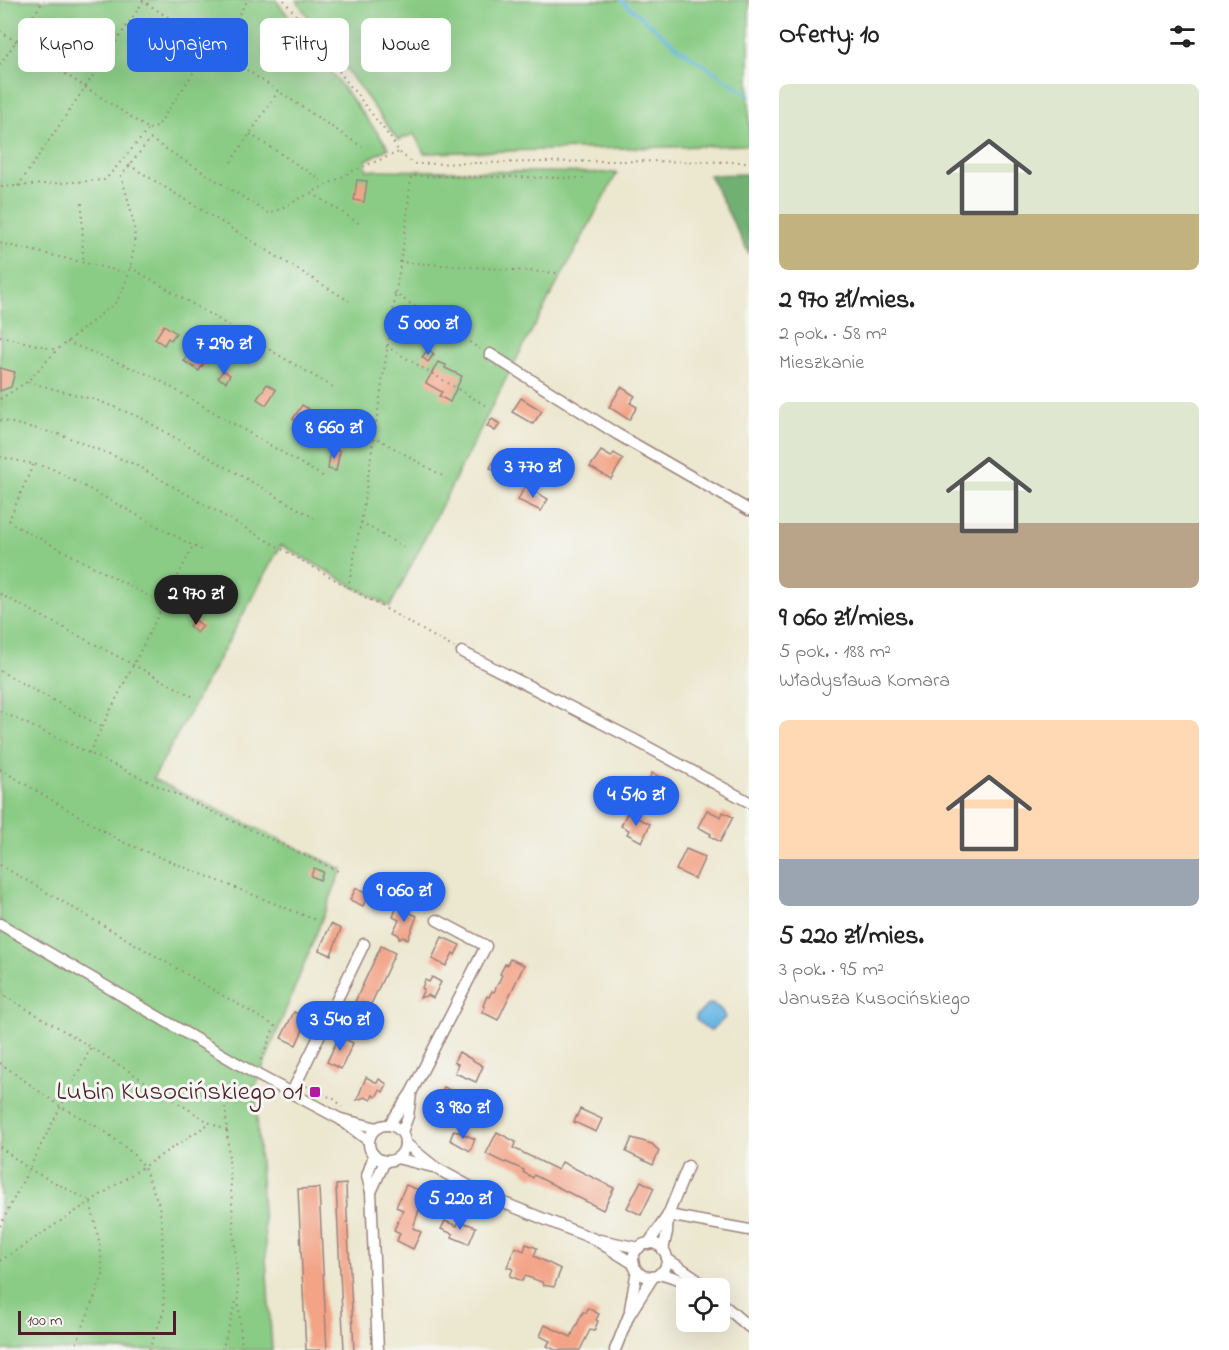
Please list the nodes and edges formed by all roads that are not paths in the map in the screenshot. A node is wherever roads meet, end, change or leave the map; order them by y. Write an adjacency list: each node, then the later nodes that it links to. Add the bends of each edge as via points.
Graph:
1 (490, 354): 2 (street, via 617,434)
2 (749, 510)
3 (462, 652): 4 (street)
4 (749, 802)
5 (437, 920): 8 (street, via 486,946)
6 (0, 924): 9 (street)
7 (364, 944): 9 (street)
8 (411, 1093): 11 (street); 13 (street)
9 (291, 1094): 10 (street)
10 (345, 1115): 12 (street); 14 (street)
11 (389, 1125): 12 (street); 13 (street, via 396,1127)
12 (377, 1128): 14 (street)
13 (404, 1138): 16 (street, via 403,1151); 19 (street)
14 (369, 1141): 15 (street)
15 (374, 1155): 17 (street); 20 (street, via 367,1176)
16 (397, 1158): 17 (street); 19 (street)
17 (385, 1161): 20 (street)
18 (688, 1166): 21 (street)
19 (436, 1168): 23 (street, via 504,1203)
20 (371, 1192): 33 (street)
21 (668, 1215): 22 (street); 24 (street); 25 (street)
22 (749, 1230)
23 (594, 1239): 24 (street); 26 (street)
24 (644, 1246): 25 (street, via 659,1246); 26 (street, via 633,1258)
25 (665, 1254): 27 (street, via 664,1269); 28 (street)
26 (635, 1267): 27 (street, via 641,1274); 31 (street)
27 (657, 1275): 29 (street); 31 (street)
28 (695, 1278)
29 (676, 1280)
30 (730, 1311): 32 (street)
31 (629, 1315): 34 (street)
32 (749, 1327)
33 (378, 1350)
34 (615, 1350)

